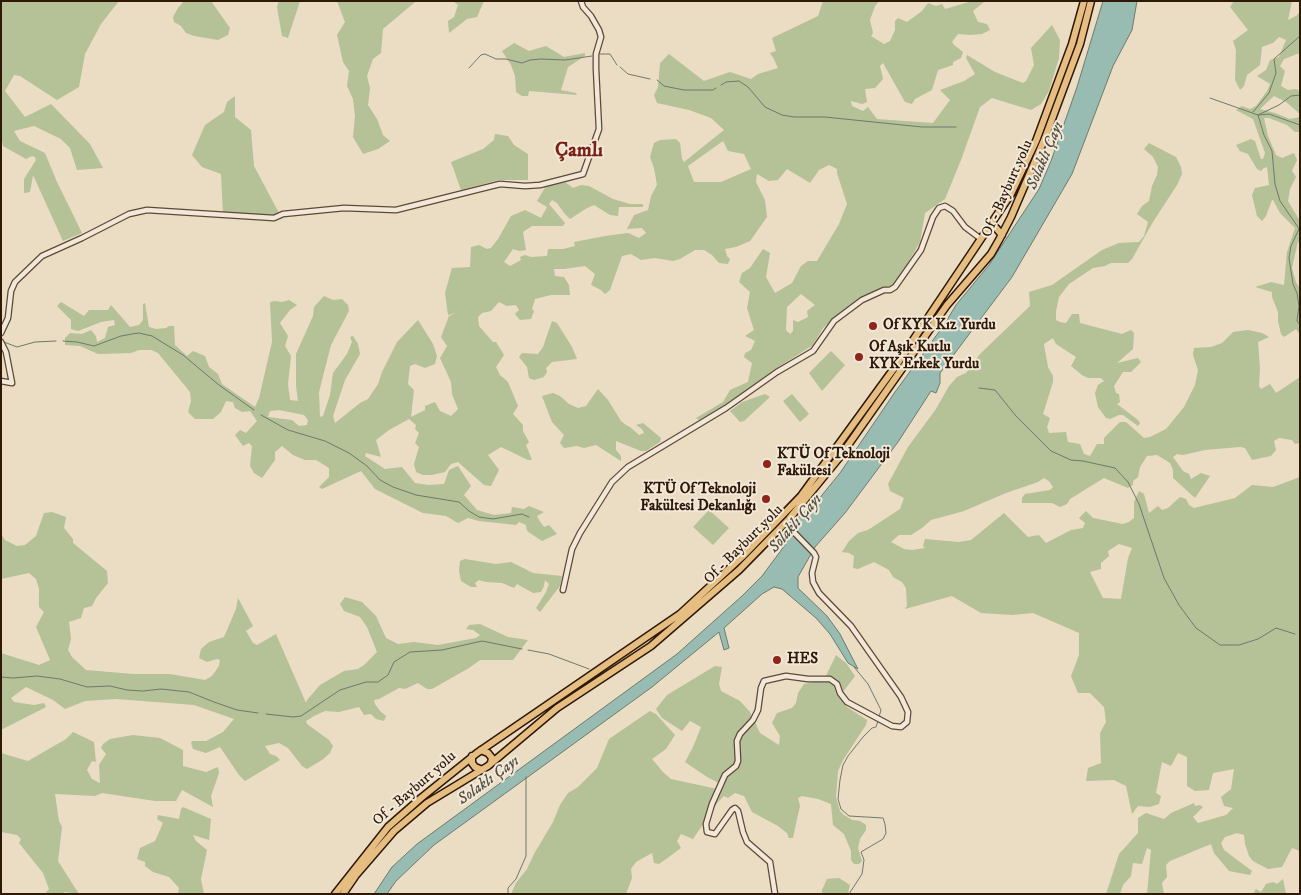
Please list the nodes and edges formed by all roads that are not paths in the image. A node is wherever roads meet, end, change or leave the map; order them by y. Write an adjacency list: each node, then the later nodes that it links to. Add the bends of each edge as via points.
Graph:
1 (581, 1): 7 (street, via 601,37 596,54 599,129 583,174 540,185 500,184 396,210 344,208 283,214 274,218 147,210 128,214 42,256 15,282 8,318)
2 (1084, 1): 4 (highway, Of - Bayburt yolu, via 1036,142 1011,194)
3 (1091, 1): 5 (highway, Of - Bayburt yolu, via 1080,44 1045,138)
4 (990, 227): 5 (highway); 6 (highway, Of - Bayburt yolu)
5 (1002, 235): 6 (highway, Of - Bayburt yolu)
6 (987, 242): 10 (highway, Of - Bayburt yolu, via 991,254 948,305 839,458); 11 (street, via 965,227 945,206 939,208 921,250 895,287 862,300 834,321 813,351 628,467 612,482 572,550); 12 (highway, Of - Bayburt yolu, via 801,496 744,555 680,614)
7 (1, 332)
8 (1, 342): 9 (street, via 12,383)
9 (1, 381)
10 (786, 525): 14 (highway, Of - Bayburt yolu, via 651,646 557,708); 18 (street, via 814,554 816,562 812,573 815,587 851,626 908,712 906,722 892,726 847,702 830,678 786,676 764,681 758,710 736,741 736,766 725,775 706,824 707,832 715,834 732,810 738,811 747,842 770,862)
11 (562, 590)
12 (481, 750): 13 (highway, Of - Bayburt yolu); 14 (highway, via 492,758)
13 (472, 756): 15 (highway, via 472,763); 16 (highway, Of - Bayburt yolu, via 388,826)
14 (491, 763): 15 (highway, Of - Bayburt yolu)
15 (482, 770): 17 (highway, Of - Bayburt yolu, via 427,803 394,830)
16 (335, 894)
17 (343, 894)
18 (774, 894)

